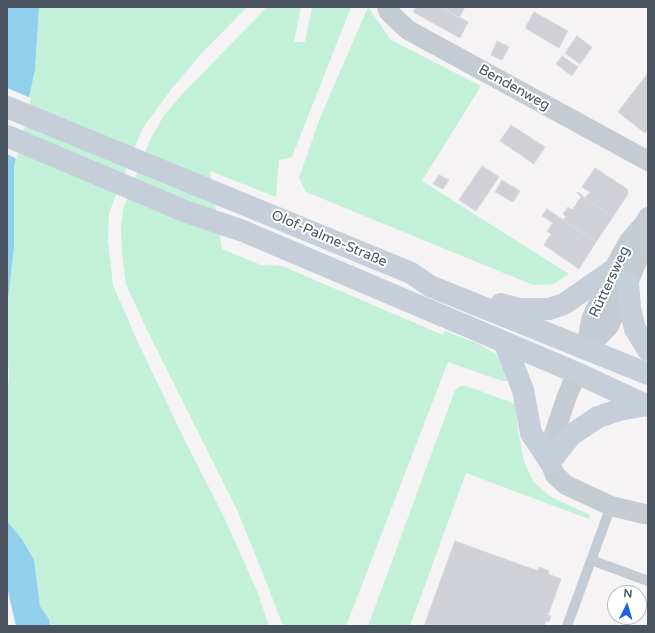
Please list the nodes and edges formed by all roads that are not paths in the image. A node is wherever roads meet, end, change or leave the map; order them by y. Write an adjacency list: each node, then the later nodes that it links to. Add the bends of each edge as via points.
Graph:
1 (388, 7): 4 (street, Bendenweg, via 389,12 408,30)
2 (7, 107): 6 (main road, Olof-Palme-Straße)
3 (7, 136): 8 (main road, Olof-Palme-Straße, via 187,212 243,231)
4 (648, 161)
5 (646, 220): 7 (street, Rüttersweg, via 643,247)
6 (411, 273): 7 (main road, via 436,277 506,306 533,310 549,309 564,304); 9 (main road, Olof-Palme-Straße, via 430,286)
7 (621, 277): 9 (street, Rüttersweg, via 592,320); 10 (main road, via 635,329)
8 (504, 342): 11 (main road, Olof-Palme-Straße); 14 (main road, via 524,390 531,433)
9 (586, 349): 11 (main road); 12 (main road, Olof-Palme-Straße)
10 (648, 350)
11 (577, 373): 13 (main road, Olof-Palme-Straße); 14 (street, via 553,437)
12 (648, 374)
13 (647, 405): 14 (main road, via 598,417 571,435)
14 (550, 462): 15 (street, via 555,475 566,485)
15 (611, 506): 16 (street); 17 (lane)
16 (648, 514)
17 (591, 560): 18 (lane); 19 (lane)
18 (648, 581)
19 (567, 626)

